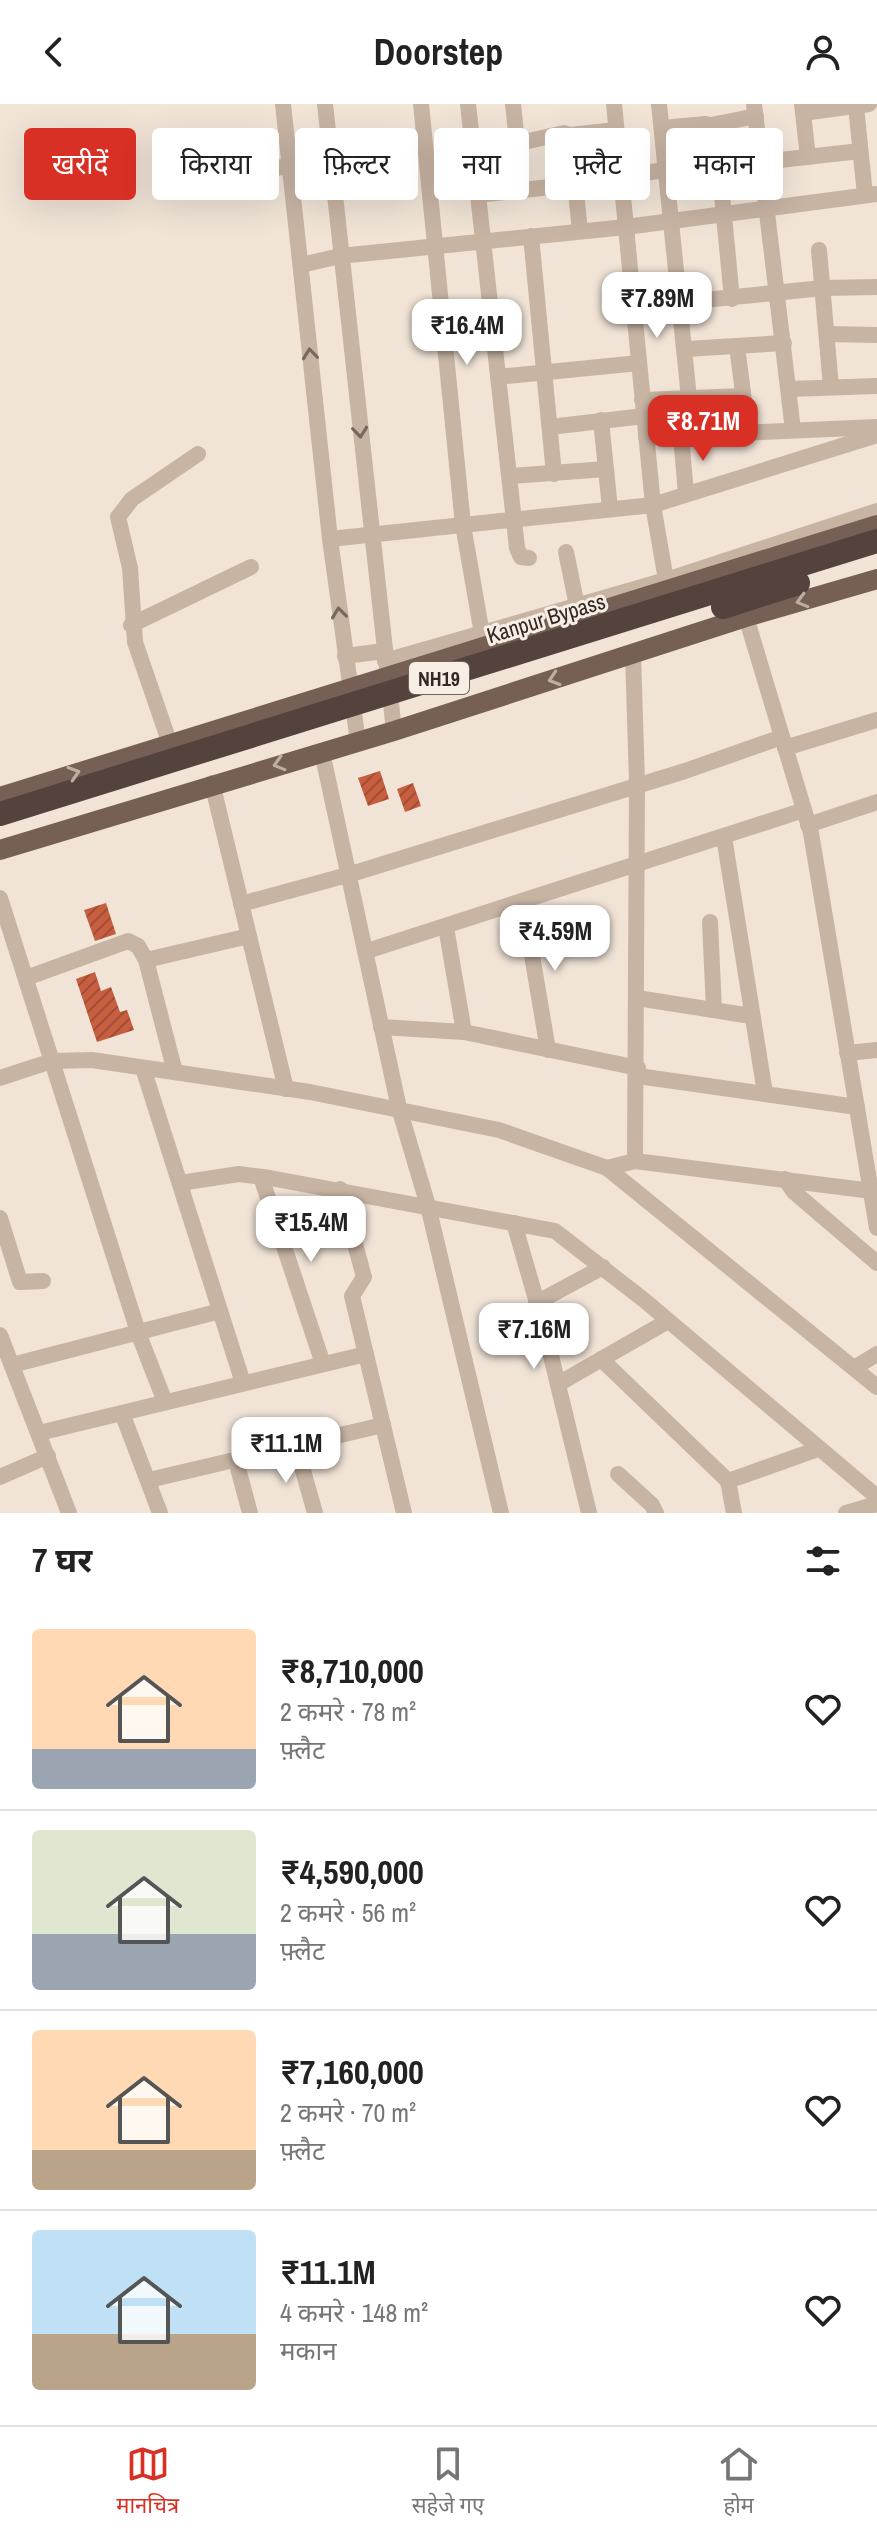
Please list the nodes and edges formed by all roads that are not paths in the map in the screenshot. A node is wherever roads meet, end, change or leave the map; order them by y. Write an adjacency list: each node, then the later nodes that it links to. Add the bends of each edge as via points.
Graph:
1 (283, 104): 20 (street)
2 (325, 104): 40 (street)
3 (421, 104): 38 (street)
4 (468, 104): 12 (street)
5 (513, 104): 13 (street)
6 (614, 104): 14 (street)
7 (659, 104): 15 (street)
8 (862, 105): 9 (street); 17 (street)
9 (803, 108): 18 (street)
10 (755, 110): 11 (street)
11 (711, 125): 15 (street); 16 (street)
12 (470, 128)
13 (514, 128)
14 (616, 128)
15 (662, 128): 22 (street)
16 (713, 128)
17 (860, 151): 18 (street); 24 (street)
18 (808, 157): 19 (street)
19 (783, 160)
20 (290, 166): 21 (street); 41 (street)
21 (279, 168)
22 (666, 169): 23 (street)
23 (650, 171)
24 (871, 195): 31 (street)
25 (478, 200): 37 (street)
26 (578, 200): 35 (street)
27 (623, 200): 34 (street)
28 (670, 200): 33 (street)
29 (722, 200): 32 (street)
30 (767, 200): 31 (street)
31 (768, 208): 32 (street); 44 (street)
32 (723, 214): 33 (street); 45 (street)
33 (673, 220): 34 (street); 46 (street)
34 (626, 227): 35 (street); 47 (street)
35 (580, 231): 36 (street)
36 (531, 236): 37 (street); 54 (street)
37 (482, 241): 38 (street); 55 (street)
38 (435, 246): 40 (street); 79 (street)
39 (819, 250): 43 (street)
40 (340, 256): 41 (street); 81 (street, one-way to 81)
41 (301, 265): 82 (street, one-way to 41)
42 (877, 287): 43 (street)
43 (823, 288): 44 (street); 48 (street)
44 (778, 295): 45 (street); 50 (street)
45 (732, 299): 46 (street)
46 (682, 303): 47 (street); 52 (street)
47 (634, 307): 53 (street)
48 (827, 334): 49 (street); 57 (street)
49 (877, 335)
50 (784, 343): 51 (street); 58 (street)
51 (737, 346): 52 (street); 59 (street)
52 (686, 349): 60 (street)
53 (639, 363): 54 (street); 61 (street)
54 (544, 373): 55 (street); 63 (street)
55 (498, 377): 73 (street)
56 (877, 386): 57 (street)
57 (831, 387): 58 (street)
58 (789, 389): 65 (street)
59 (743, 396): 60 (street); 66 (street)
60 (689, 398): 61 (street)
61 (643, 408): 62 (street); 69 (street)
62 (601, 420): 63 (street); 71 (street)
63 (550, 427): 72 (street)
64 (877, 427): 65 (street)
65 (793, 430): 66 (street)
66 (748, 432): 67 (street)
67 (681, 435): 69 (street); 74 (street)
68 (877, 435): 74 (street)
69 (646, 437): 75 (street)
70 (198, 454): 92 (street, via 132,499 118,517 130,568)
71 (606, 469): 72 (street); 76 (street)
72 (554, 474): 73 (street)
73 (511, 476): 78 (street)
74 (686, 494): 75 (street)
75 (653, 505): 76 (street); 89 (street)
76 (610, 509): 78 (street)
77 (877, 511): 89 (street)
78 (516, 520): 79 (street); 86 (street)
79 (463, 525): 81 (street); 93 (street)
80 (877, 525): 96 (main road)
81 (371, 535): 82 (street); 96 (street)
82 (330, 539): 95 (street, one-way to 82)
83 (877, 541): 108 (highway, Kanpur Bypass / NH19, bridge)
84 (566, 552): 90 (street)
85 (877, 558): 110 (highway, Kanpur Bypass / NH19, bridge)
86 (524, 562)
87 (251, 567): 92 (street)
88 (877, 579): 91 (main road, one-way to 91)
89 (666, 580): 90 (street)
90 (577, 606): 93 (street)
91 (746, 617): 94 (main road); 101 (street)
92 (131, 625): 102 (street)
93 (482, 634): 96 (street)
94 (633, 653): 99 (main road, one-way to 99); 105 (street)
95 (345, 656): 96 (street); 97 (street)
96 (386, 664): 97 (main road); 99 (street)
97 (350, 690): 100 (street); 102 (main road)
98 (877, 720): 101 (street)
99 (394, 731): 100 (main road)
100 (358, 742): 103 (main road)
101 (784, 743): 105 (street); 109 (street)
102 (170, 744): 106 (main road, one-way to 102)
103 (322, 752): 104 (main road, one-way to 104); 114 (street)
104 (212, 783): 112 (main road); 117 (street)
105 (637, 783): 113 (street); 114 (street)
106 (0, 797)
107 (877, 802): 109 (street)
108 (0, 814)
109 (806, 818): 111 (street); 131 (street)
110 (0, 831)
111 (724, 837): 113 (street); 126 (street)
112 (0, 850)
113 (636, 866): 116 (street); 124 (street)
114 (351, 874): 117 (street); 121 (street)
115 (0, 898): 123 (street)
116 (523, 902): 119 (street); 129 (street)
117 (241, 904): 120 (street)
118 (710, 922): 125 (street)
119 (446, 927): 121 (street); 128 (street)
120 (249, 936): 122 (street); 137 (street)
121 (367, 951): 127 (street)
122 (146, 960): 123 (street, via 128,941); 134 (street)
123 (26, 978): 132 (street)
124 (637, 998): 125 (street); 135 (street)
125 (714, 1010): 126 (street)
126 (751, 1016): 138 (street)
127 (381, 1027): 128 (street); 140 (street)
128 (464, 1032): 129 (street)
129 (548, 1050): 135 (street)
130 (877, 1050): 131 (street)
131 (847, 1053): 139 (street)
132 (52, 1061): 133 (street, via 92,1060); 136 (street); 160 (street)
133 (143, 1068): 134 (street); 146 (street)
134 (175, 1072): 137 (street)
135 (638, 1072): 138 (street); 141 (street)
136 (0, 1078)
137 (286, 1089): 140 (street)
138 (765, 1093): 139 (street)
139 (857, 1107): 143 (street)
140 (399, 1108): 142 (street, via 499,1130); 149 (street)
141 (635, 1161): 142 (street); 145 (street)
142 (607, 1168): 166 (street)
143 (873, 1168): 148 (street)
144 (261, 1177): 146 (street, via 239,1174); 147 (street); 164 (street)
145 (785, 1179): 148 (street); 153 (street)
146 (180, 1183): 157 (street)
147 (340, 1189): 149 (street); 161 (street, via 364,1277 352,1296)
148 (872, 1191): 152 (street)
149 (428, 1206): 151 (street); 189 (street)
150 (0, 1218): 155 (street, via 20,1282)
151 (514, 1223): 154 (street, via 555,1231); 156 (street)
152 (877, 1228)
153 (877, 1263)
154 (603, 1267): 156 (street); 158 (street)
155 (43, 1281)
156 (536, 1303): 168 (street)
157 (220, 1311): 160 (street); 167 (street)
158 (668, 1321): 163 (street); 175 (street)
159 (0, 1335): 165 (street)
160 (139, 1335): 165 (street); 170 (street)
161 (366, 1354): 164 (street); 172 (street)
162 (877, 1354): 166 (street)
163 (601, 1359): 168 (street); 181 (street)
164 (323, 1364): 167 (street)
165 (12, 1365): 173 (street)
166 (854, 1368): 169 (street)
167 (243, 1383): 170 (street)
168 (558, 1384): 190 (street)
169 (877, 1387)
170 (165, 1402): 171 (street)
171 (122, 1413): 173 (street); 180 (street)
172 (383, 1425): 174 (street); 188 (street)
173 (39, 1433): 176 (street)
174 (296, 1446): 177 (street); 187 (street)
175 (818, 1449): 181 (street); 182 (street)
176 (48, 1456): 179 (street); 184 (street)
177 (236, 1461): 180 (street); 186 (street)
178 (618, 1474): 191 (street)
179 (0, 1477)
180 (149, 1480): 185 (street)
181 (728, 1481): 192 (street)
182 (877, 1497)
183 (877, 1504): 193 (street)
184 (69, 1513)
185 (160, 1513)
186 (250, 1513)
187 (315, 1513)
188 (404, 1513)
189 (501, 1513)
190 (589, 1513)
191 (656, 1513)
192 (734, 1513)
193 (846, 1513)

